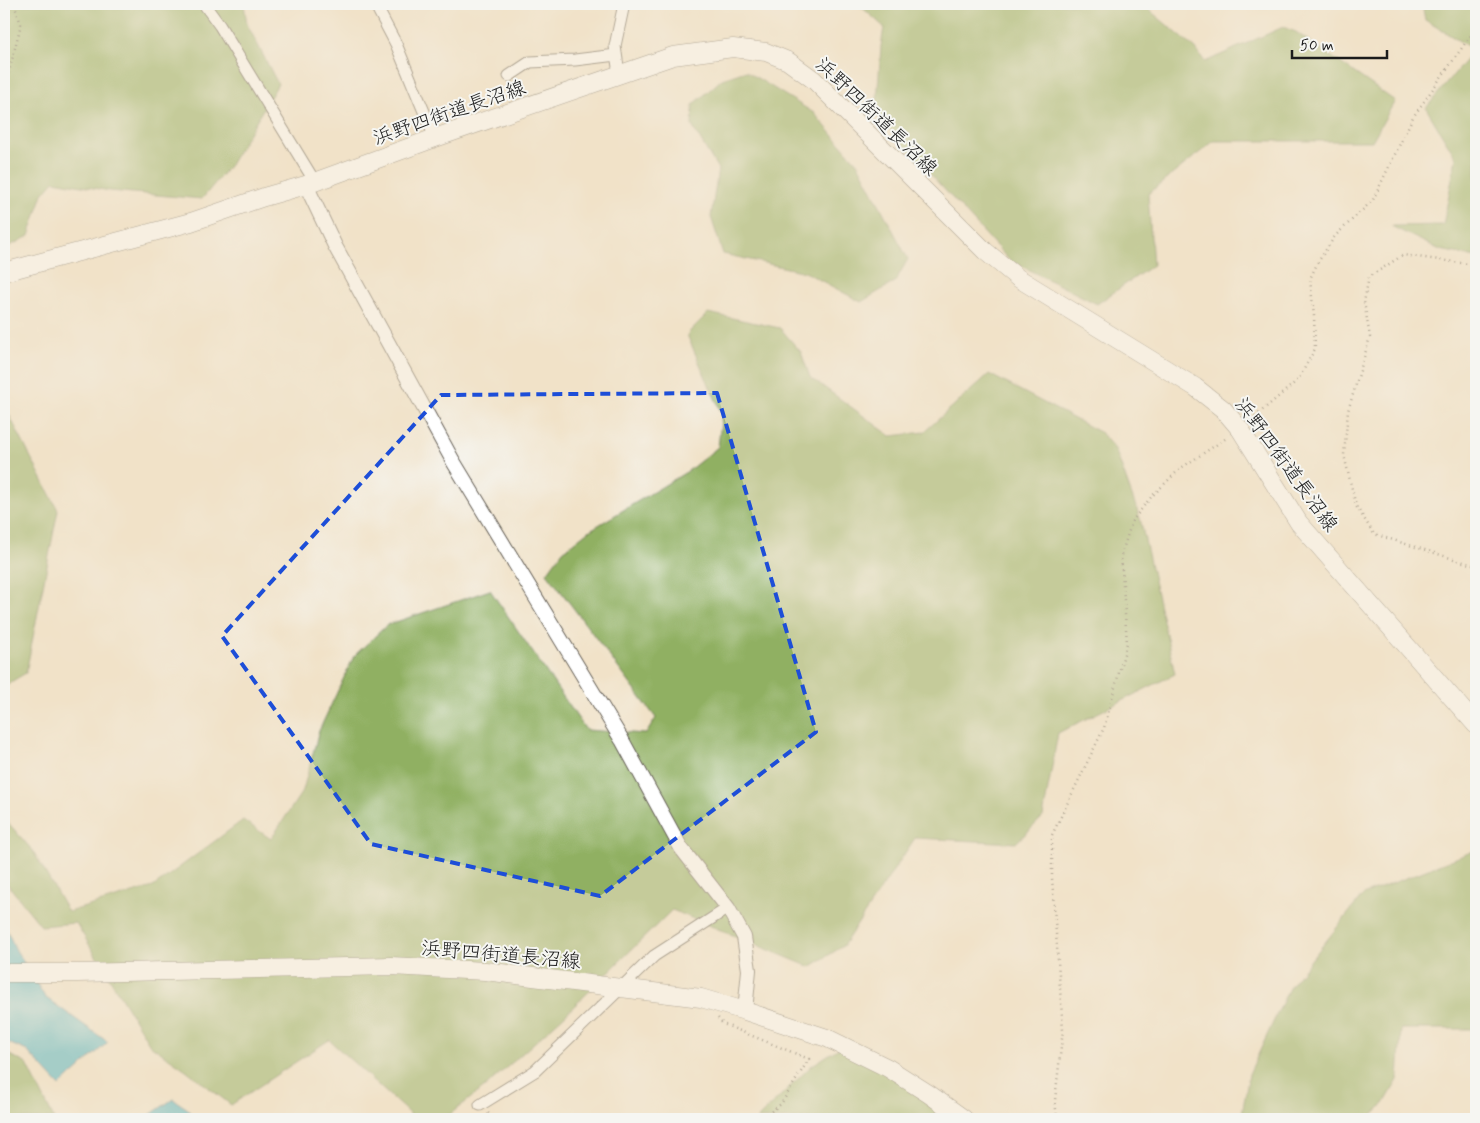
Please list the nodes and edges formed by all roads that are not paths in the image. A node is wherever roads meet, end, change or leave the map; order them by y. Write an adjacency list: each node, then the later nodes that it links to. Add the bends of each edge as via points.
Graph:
1 (204, 4): 8 (street, via 220,26)
2 (374, 4): 7 (street, via 396,44)
3 (624, 4): 4 (street)
4 (616, 55): 5 (street); 6 (street, via 530,62)
5 (619, 74): 7 (main road, 浜野四街道長沼線); 10 (main road, 浜野四街道長沼線, via 674,56 733,48 766,52 788,61 814,80 985,251 1018,278 1195,387 1223,409 1240,429 1299,523)
6 (509, 76)
7 (435, 138): 8 (main road, 浜野四街道長沼線)
8 (311, 184): 9 (main road, 浜野四街道長沼線, via 191,222); 11 (street, via 335,246 453,461 622,740 681,848)
9 (4, 272)
10 (1476, 725)
11 (728, 908): 13 (street, via 654,956); 14 (street, via 744,937 748,970)
12 (4, 973): 13 (main road, 浜野四街道長沼線, via 390,966 485,971)
13 (621, 987): 14 (main road, 浜野四街道長沼線, via 701,998); 15 (street, via 535,1071)
14 (745, 1011): 16 (main road, 浜野四街道長沼線, via 836,1042 888,1068)
15 (480, 1105)
16 (964, 1119)

